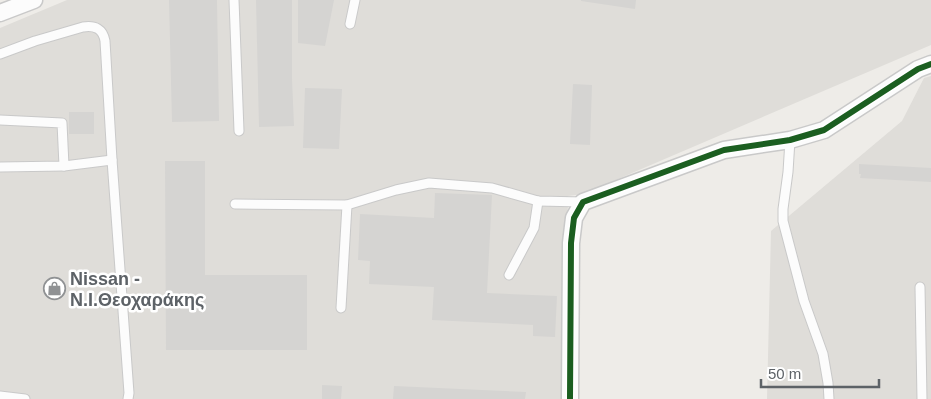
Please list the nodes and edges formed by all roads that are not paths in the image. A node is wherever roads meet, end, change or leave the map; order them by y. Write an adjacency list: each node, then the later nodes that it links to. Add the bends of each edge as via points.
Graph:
1 (34, 0): 4 (street)
2 (234, 0): 9 (lane)
3 (355, 0): 5 (lane)
4 (0, 13)
5 (350, 24)
6 (0, 54): 11 (lane, via 83,27 100,30 105,41)
7 (931, 64): 10 (street, via 918,69 824,130)
8 (0, 120): 12 (lane, via 62,123)
9 (239, 131)
10 (790, 140): 15 (street, via 724,150); 25 (lane, via 783,221 804,301 823,354)
11 (112, 160): 12 (lane); 23 (lane)
12 (64, 166): 13 (lane)
13 (0, 167)
14 (538, 201): 15 (lane); 17 (lane, via 492,188 429,183); 18 (lane, via 534,228)
15 (583, 202): 24 (street, via 574,218 570,243)
16 (235, 204): 17 (lane)
17 (347, 205): 20 (lane)
18 (509, 275)
19 (920, 287): 26 (lane)
20 (341, 308)
21 (0, 396): 22 (lane)
22 (25, 399)
23 (128, 399)
24 (570, 399)
25 (829, 399)
26 (922, 399)

